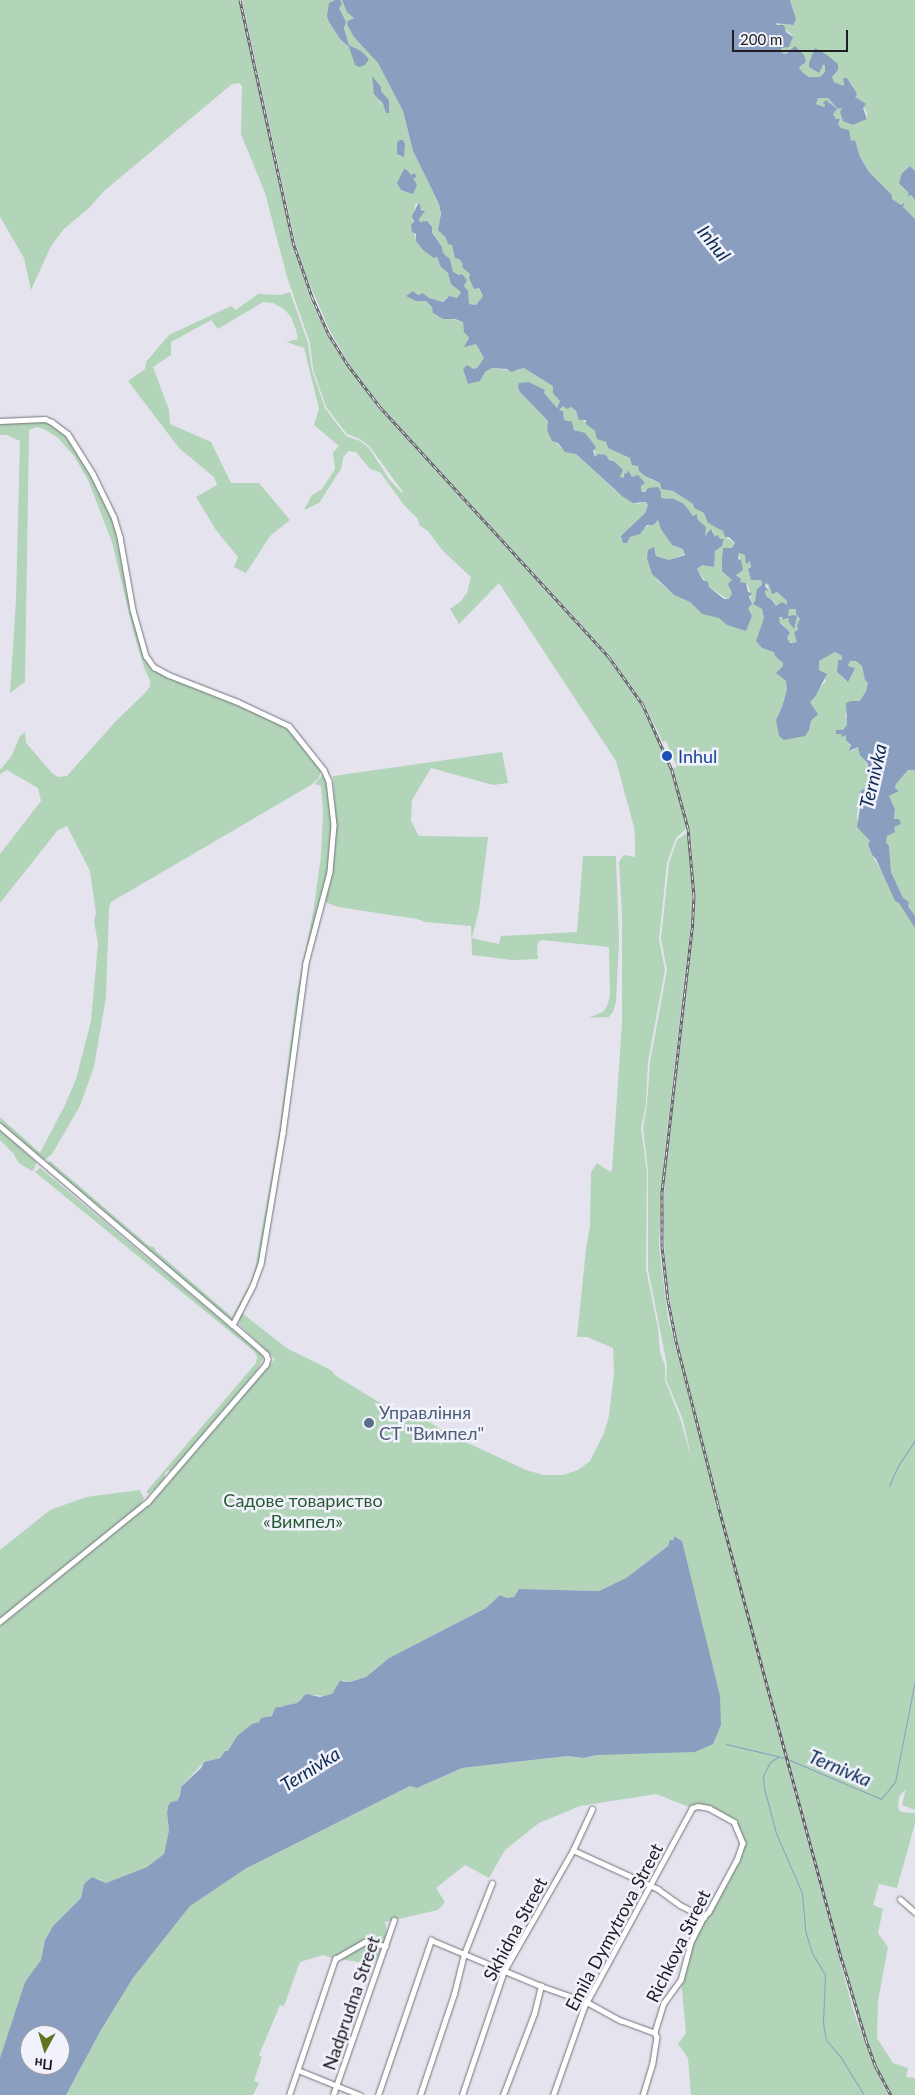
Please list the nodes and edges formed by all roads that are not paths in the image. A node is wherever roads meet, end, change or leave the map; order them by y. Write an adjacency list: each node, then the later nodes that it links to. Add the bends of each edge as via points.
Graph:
1 (0, 421): 3 (street, via 45,419 52,422 68,434 93,474 120,537 133,610 150,662 169,675 289,726 319,762 328,781 334,825 330,872 306,963 286,1115 261,1264)
2 (0, 1126): 3 (street)
3 (233, 1325): 4 (street, via 266,1354 266,1365 148,1502)
4 (0, 1622)
5 (698, 1806): 9 (street, Emila Dymytrova Street, via 692,1808); 12 (street, Richkova Street, via 709,1808 734,1822 743,1843 710,1912)
6 (592, 1809): 7 (street, Skhidna Street)
7 (573, 1850): 9 (street); 16 (street, Skhidna Street)
8 (492, 1883): 15 (street)
9 (651, 1886): 12 (street); 18 (street, Emila Dymytrova Street)
10 (900, 1899): 11 (street)
11 (915, 1912)
12 (704, 1917): 19 (street, Richkova Street, via 691,1943 681,1980 664,2003)
13 (394, 1920): 14 (street, Nadprudna Street)
14 (386, 1946): 20 (street, via 364,1942 336,1956); 21 (street, Nadprudna Street)
15 (464, 1954): 16 (street); 25 (street, via 430,1940); 26 (street)
16 (504, 1971): 17 (street); 27 (street, Skhidna Street)
17 (541, 1986): 18 (street); 28 (street, via 534,2014)
18 (587, 2002): 19 (street, via 620,2020); 29 (street, Emila Dymytrova Street)
19 (655, 2033): 30 (street, Richkova Street, via 653,2063)
20 (298, 2070): 21 (street); 22 (street)
21 (336, 2085): 23 (street, Nadprudna Street); 24 (street)
22 (289, 2095)
23 (333, 2095)
24 (360, 2095)
25 (378, 2095)
26 (420, 2095)
27 (462, 2095)
28 (503, 2095)
29 (553, 2095)
30 (643, 2095)

